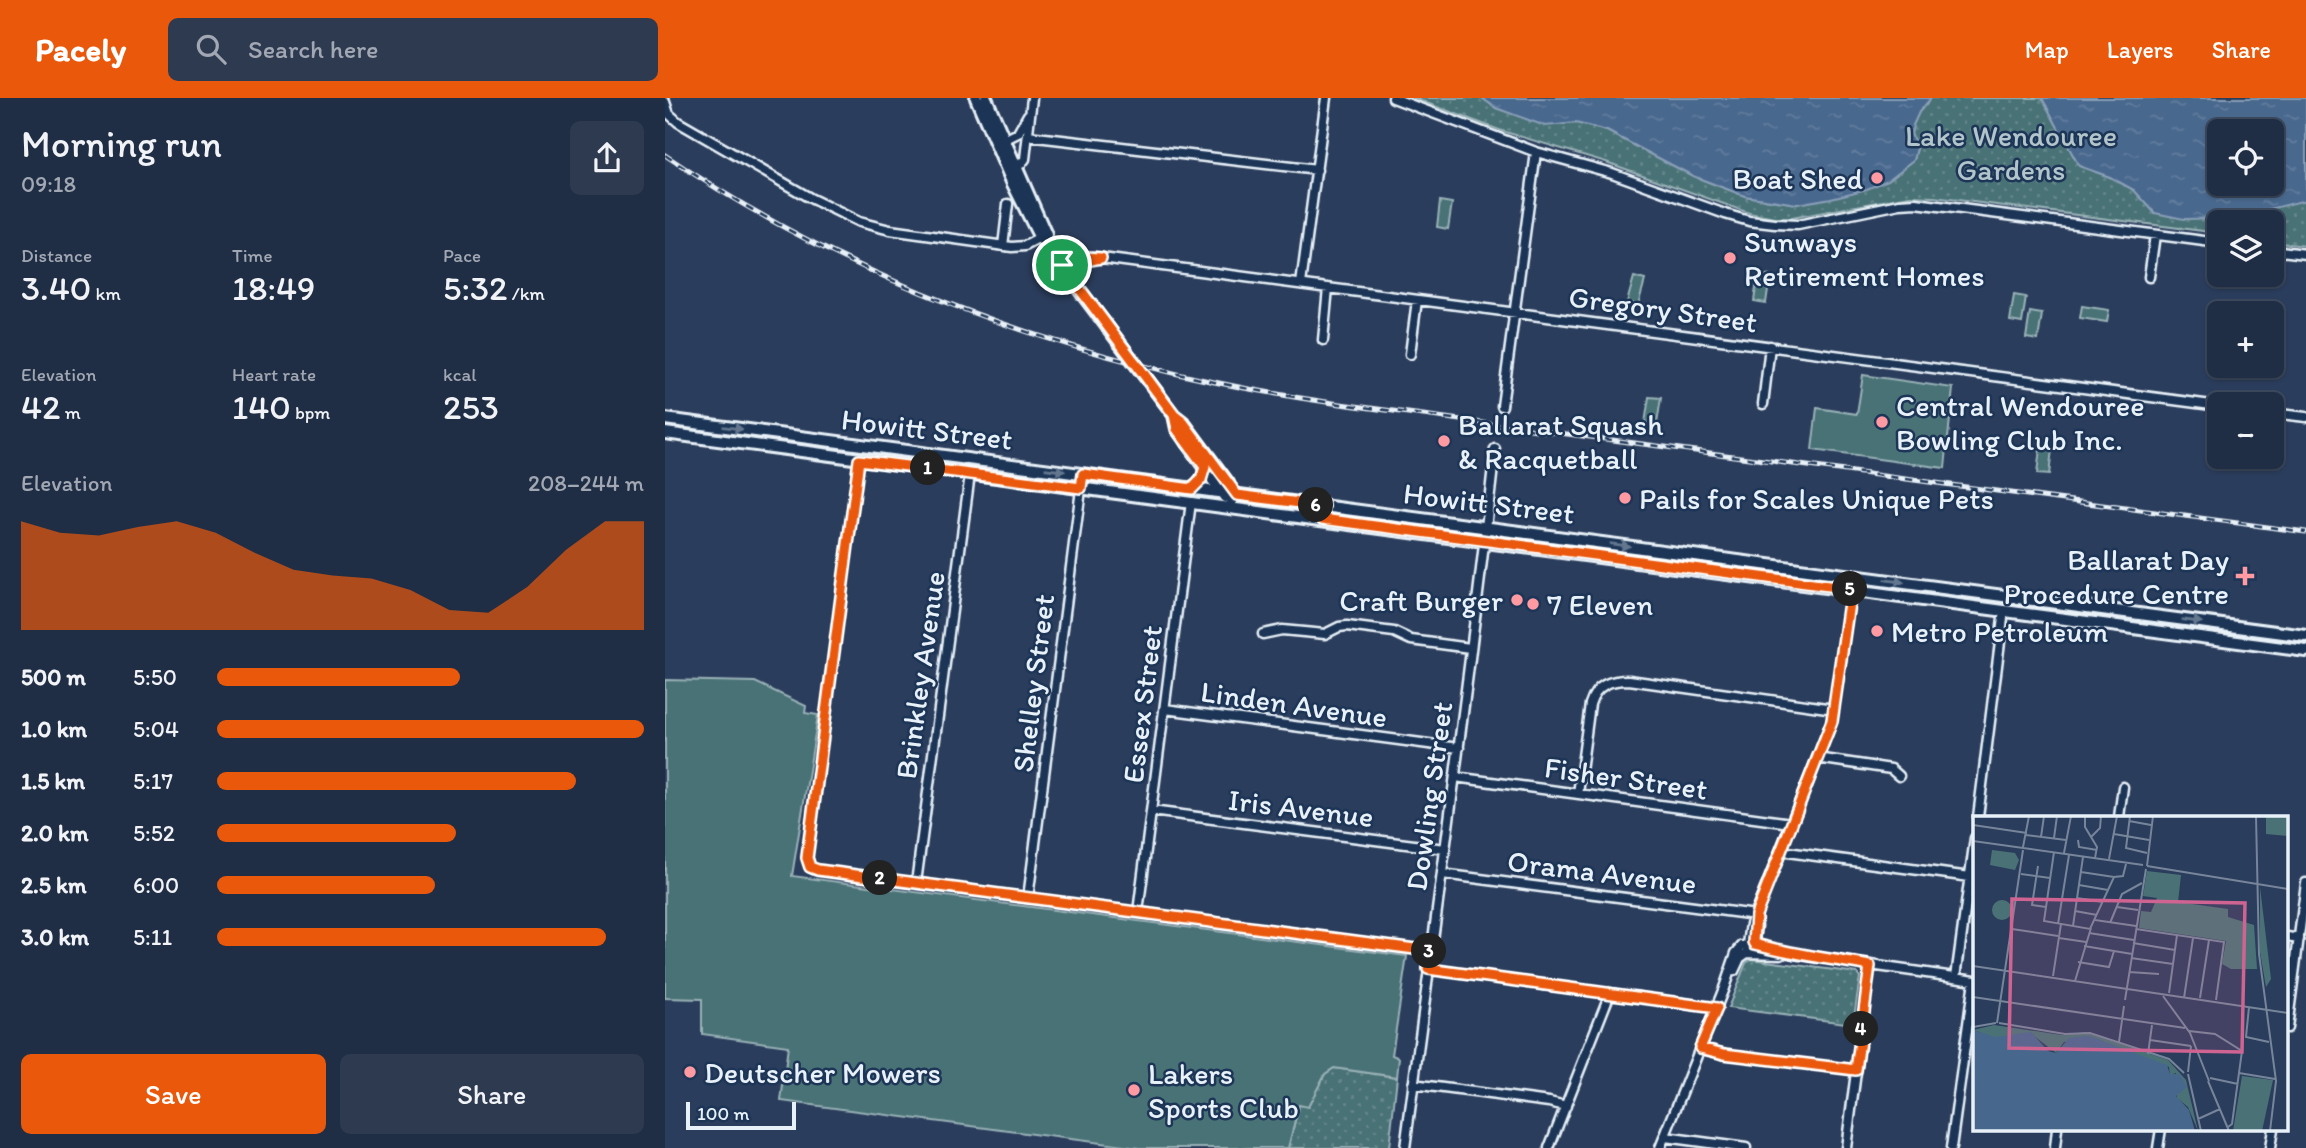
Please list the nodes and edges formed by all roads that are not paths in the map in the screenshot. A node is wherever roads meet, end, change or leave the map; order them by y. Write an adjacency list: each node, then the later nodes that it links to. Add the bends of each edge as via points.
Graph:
1 (976, 98): 9 (main road)
2 (986, 98): 9 (main road)
3 (1032, 98): 7 (street)
4 (1326, 98): 12 (street)
5 (1393, 98): 10 (street)
6 (665, 102): 17 (street, via 669,114 701,136 851,219 890,230)
7 (1030, 108): 8 (street); 9 (street, via 1018,133)
8 (1028, 136): 11 (street, via 1025,160); 12 (street)
9 (1000, 142): 11 (main road)
10 (1536, 152): 14 (street, via 1761,223 1798,225 1911,203); 25 (street)
11 (1010, 166): 15 (main road); 20 (main road)
12 (1317, 170): 22 (street)
13 (1008, 204): 17 (street)
14 (2155, 235): 16 (street); 21 (street)
15 (1040, 238): 17 (street, via 1025,246); 20 (main road)
16 (2207, 242)
17 (1003, 246)
18 (2284, 251): 19 (street)
19 (2306, 254)
20 (1065, 269): 22 (street, Gregory Street, via 1079,257 1101,258); 33 (main road)
21 (2149, 278)
22 (1301, 284): 23 (street, Gregory Street)
23 (1328, 288): 24 (street, Gregory Street); 26 (street)
24 (1417, 300): 25 (street, Gregory Street); 28 (street)
25 (1515, 312): 27 (street, Gregory Street); 31 (street)
26 (1323, 340)
27 (1770, 346): 29 (street); 30 (street, Gregory Street)
28 (1410, 354)
29 (1763, 404)
30 (2207, 404)
31 (1502, 406)
32 (2284, 414): 34 (street)
33 (1174, 415): 39 (main road, via 1177,429); 43 (main road)
34 (2306, 417)
35 (665, 419): 41 (main road, Howitt Street, one-way to 41)
36 (665, 433): 38 (main road, Howitt Street)
37 (1495, 449): 50 (street, Dowling Street)
38 (859, 460): 40 (main road, Howitt Street); 76 (street, via 807,858 818,870)
39 (1205, 467): 43 (main road); 44 (street)
40 (970, 474): 42 (main road, Howitt Street); 76 (street, Brinkley Avenue)
41 (1083, 474): 42 (street, Shelley Street); 44 (main road, Howitt Street)
42 (1081, 488): 46 (main road, Howitt Street); 79 (street, Shelley Street)
43 (1226, 488): 44 (main road, Howitt Street); 45 (main road, Howitt Street); 48 (main road)
44 (1192, 489)
45 (1237, 495): 47 (main road, Howitt Street); 48 (street)
46 (1191, 502): 48 (main road, Howitt Street); 59 (street, Essex Street)
47 (1324, 506): 49 (main road); 50 (main road, Howitt Street)
48 (1228, 507): 49 (main road, Howitt Street)
49 (1322, 519): 51 (main road, Howitt Street)
50 (1486, 527): 51 (street, Dowling Street); 52 (main road, Howitt Street, one-way to 52)
51 (1484, 542): 53 (main road, Howitt Street); 57 (street, Dowling Street)
52 (1853, 576): 53 (street); 56 (main road, Howitt Street, one-way to 56)
53 (1851, 589): 54 (main road, Howitt Street); 60 (street)
54 (2004, 610): 58 (main road, Howitt Street); 68 (street)
55 (1263, 634): 57 (street, via 1282,630 1325,634 1347,625)
56 (2306, 636)
57 (1470, 648): 61 (street, Dowling Street)
58 (2306, 651)
59 (1165, 709): 61 (street, Linden Avenue); 67 (street, Essex Street)
60 (1834, 709): 62 (street); 66 (street, via 1611,681 1595,692 1590,704)
61 (1459, 748): 64 (street, Dowling Street)
62 (1817, 758): 63 (street, via 1891,769); 70 (street)
63 (1899, 776)
64 (1455, 778): 66 (street, Fisher Street); 71 (street, Dowling Street)
65 (2123, 787): 69 (street)
66 (1579, 794): 70 (street, Fisher Street)
67 (1151, 811): 71 (street, Iris Avenue); 80 (street, Essex Street)
68 (1978, 816)
69 (2119, 816)
70 (1791, 823): 72 (street)
71 (1445, 849): 74 (street, Dowling Street)
72 (1780, 851): 75 (street); 81 (street)
73 (1973, 854): 75 (street)
74 (1442, 874): 81 (street, Orama Avenue); 85 (street, Dowling Street)
75 (1970, 877): 78 (street)
76 (916, 883): 79 (street)
77 (2306, 883): 83 (street)
78 (1972, 895): 88 (street)
79 (1028, 898): 80 (street)
80 (1138, 912): 85 (street)
81 (1756, 915): 84 (street)
82 (2289, 937): 83 (street)
83 (2299, 939): 93 (street)
84 (1751, 947): 86 (street); 92 (street, via 1741,947 1736,953)
85 (1430, 951): 87 (street, Dowling Street)
86 (1870, 966): 88 (street); 95 (street)
87 (1428, 969): 90 (street); 96 (street, Dowling Street)
88 (1956, 977): 89 (street)
89 (1973, 980)
90 (1610, 993): 92 (street); 97 (street)
91 (1973, 994): 107 (street)
92 (1717, 1008): 94 (street)
93 (2289, 1013)
94 (1700, 1048): 95 (street); 101 (street)
95 (1856, 1070): 106 (street)
96 (1413, 1084): 97 (street); 102 (street, Dowling Street)
97 (1566, 1106): 103 (street)
98 (2057, 1130): 108 (street)
99 (2161, 1130): 109 (street)
100 (2273, 1130): 110 (street)
101 (1665, 1137): 104 (street); 105 (street)
102 (1405, 1148)
103 (1549, 1148)
104 (1660, 1148)
105 (1746, 1148)
106 (1846, 1148)
107 (1951, 1148)
108 (2055, 1148)
109 (2158, 1148)
110 (2270, 1148)

